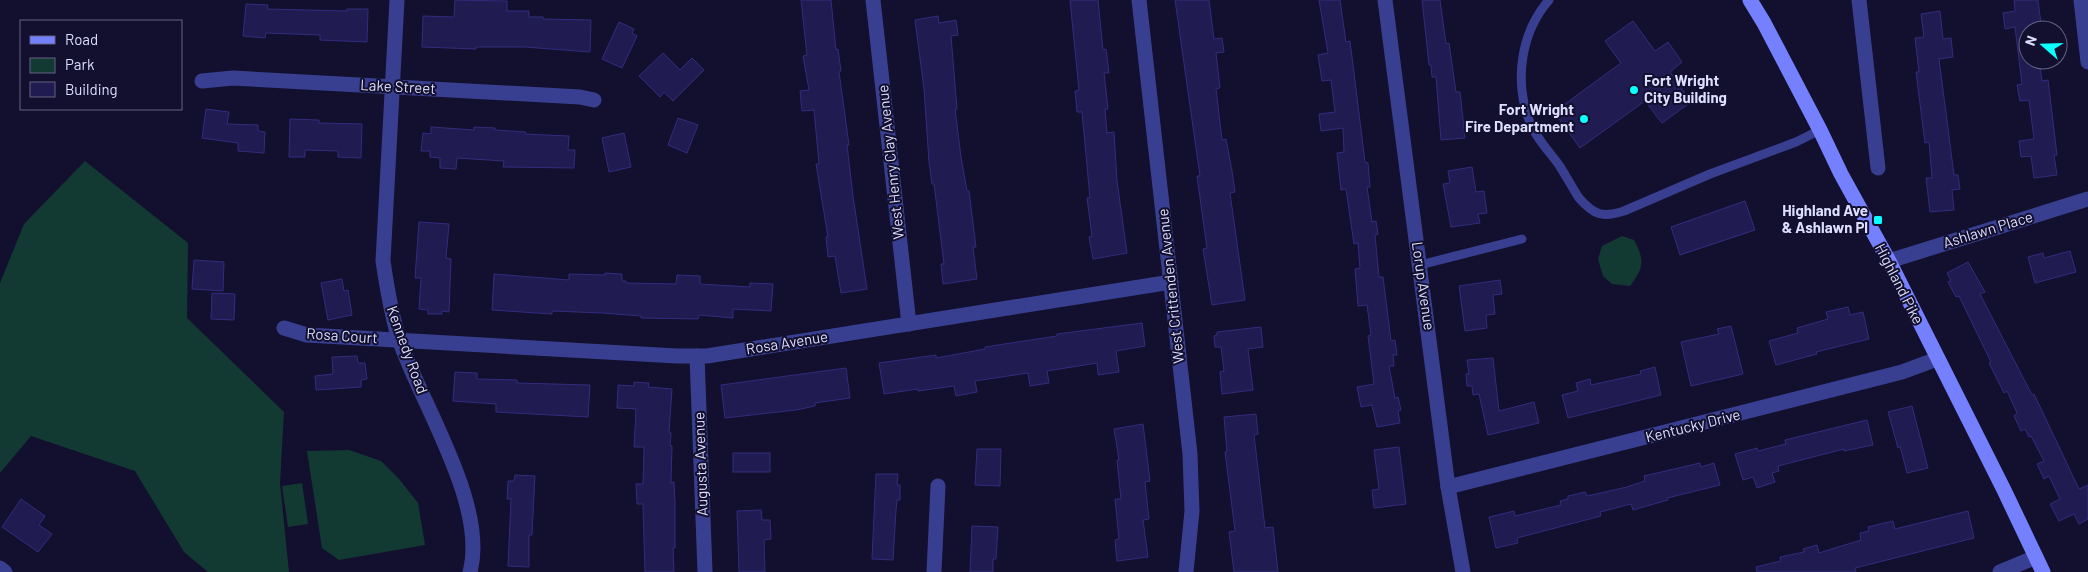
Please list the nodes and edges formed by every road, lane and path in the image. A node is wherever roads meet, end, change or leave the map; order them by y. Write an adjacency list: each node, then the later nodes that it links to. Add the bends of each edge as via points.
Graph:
1 (397, 0): 11 (street, Kennedy Road)
2 (873, 0): 20 (street, West Henry Clay Avenue)
3 (1139, 0): 19 (street, West Crittenden Avenue)
4 (1385, 0): 18 (street, Lorup Avenue)
5 (1549, 0): 13 (lane, via 1531,27 1523,54 1522,93 1529,121 1543,144 1579,198 1595,212 1610,215 1624,211)
6 (1750, 0): 13 (main road, Highland Pike)
7 (1859, 0): 14 (street)
8 (2081, 0): 9 (street)
9 (2088, 62)
10 (202, 81): 11 (street, Lake Street, via 233,78)
11 (392, 87): 12 (street, Lake Street); 22 (street, Kennedy Road, via 383,261 388,299)
12 (594, 100)
13 (1820, 130): 17 (main road, Highland Pike)
14 (1878, 168)
15 (2088, 199): 17 (street, Ashlawn Place)
16 (1522, 240): 18 (lane)
17 (1888, 261): 24 (main road, Highland Pike)
18 (1420, 265): 26 (street, Lorup Avenue)
19 (1171, 282): 20 (street, Rosa Avenue); 33 (street, West Crittenden Avenue, via 1190,454 1192,511)
20 (909, 324): 23 (street, Rosa Avenue)
21 (284, 328): 22 (street, Rosa Court, via 307,335)
22 (399, 340): 23 (street, Rosa Avenue); 30 (street, Kennedy Road, via 458,476 472,528)
23 (697, 356): 31 (street, Augusta Avenue)
24 (1937, 359): 26 (street, Kentucky Drive, via 1902,372); 27 (main road, Highland Pike)
25 (938, 486): 32 (street)
26 (1448, 487): 34 (street, Lorup Avenue)
27 (2036, 558): 35 (street); 36 (main road, Highland Pike)
28 (0, 568): 29 (street)
29 (6, 572)
30 (470, 572)
31 (705, 572)
32 (934, 572)
33 (1186, 572)
34 (1463, 572)
35 (2000, 572)
36 (2043, 572)

